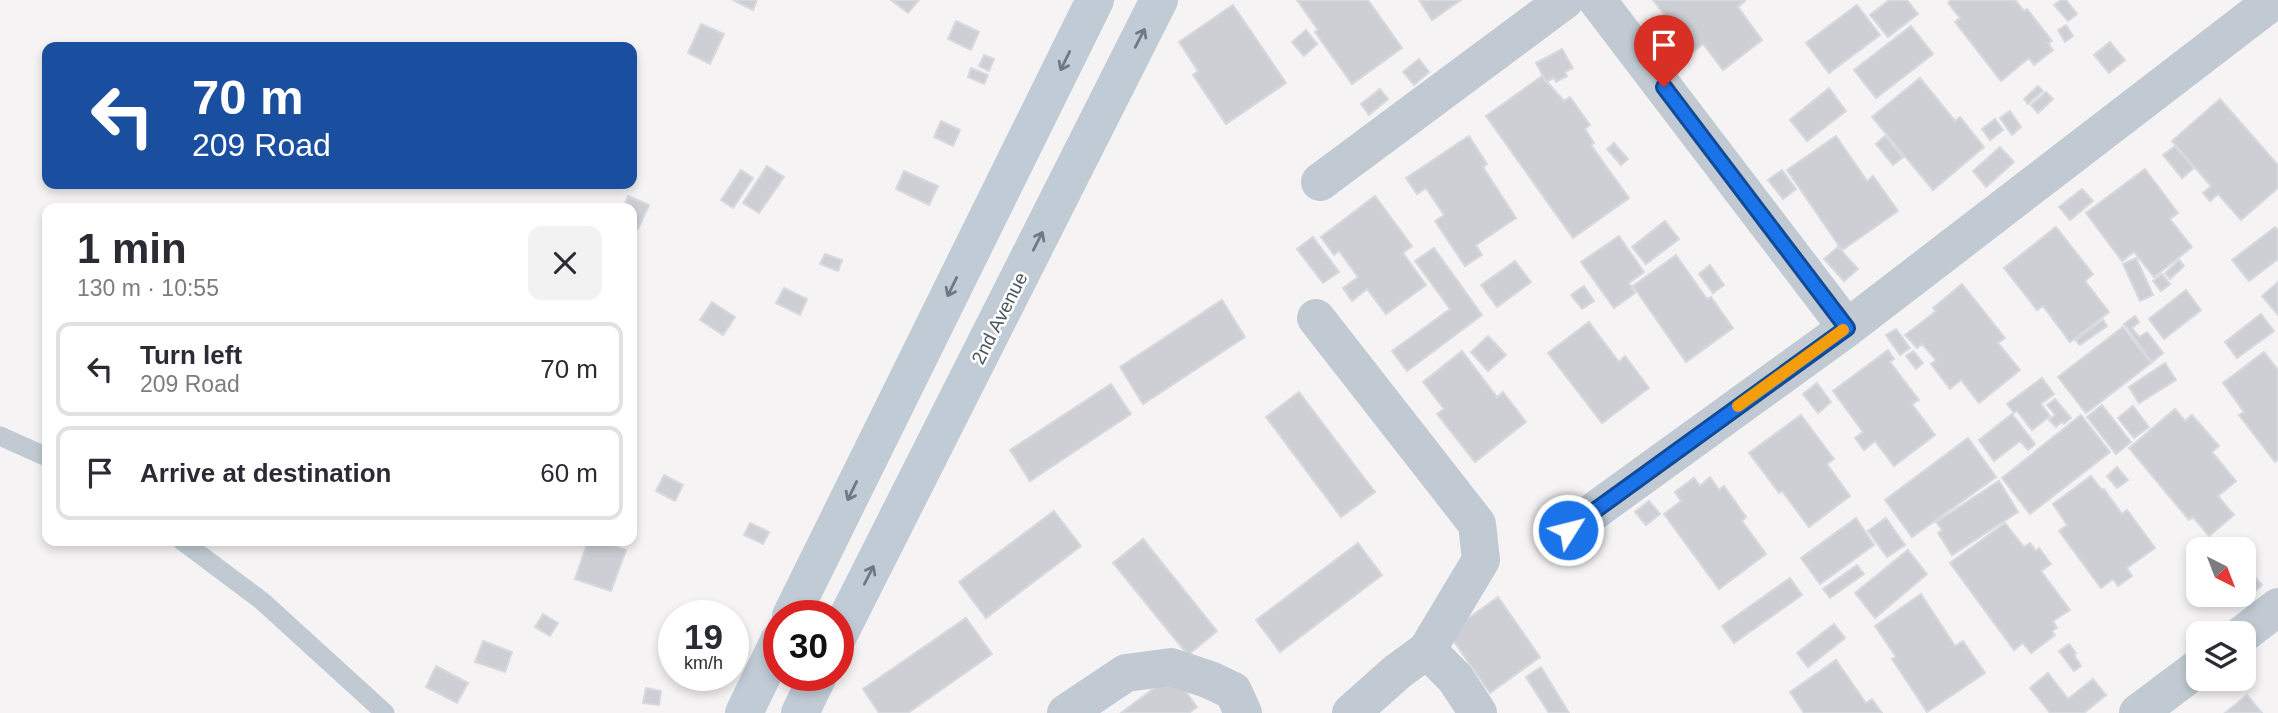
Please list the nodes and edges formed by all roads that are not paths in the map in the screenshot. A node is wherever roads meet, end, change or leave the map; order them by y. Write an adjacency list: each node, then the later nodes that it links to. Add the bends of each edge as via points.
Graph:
1 (1095, 0): 13 (street, one-way to 13)
2 (1159, 0): 14 (street, 2nd Avenue, one-way to 2)
3 (1565, 0): 6 (street)
4 (1597, 0): 8 (street)
5 (2273, 0): 8 (street)
6 (1320, 182)
7 (1316, 318): 17 (street, via 1477,524 1481,560)
8 (1847, 328): 11 (street)
9 (0, 436): 10 (lane)
10 (42, 455)
11 (1568, 530)
12 (188, 546): 21 (lane, via 262,601)
13 (799, 600)
14 (854, 604)
15 (2278, 607): 16 (street)
16 (2256, 624)
17 (1427, 650): 26 (street); 27 (street, via 1455,678)
18 (763, 674): 22 (street)
19 (2186, 677): 28 (street)
20 (811, 691): 23 (street)
21 (384, 713)
22 (744, 713)
23 (800, 713)
24 (1066, 713): 25 (street, via 1126,673 1171,667 1233,691)
25 (1242, 713)
26 (1351, 713)
27 (1478, 713)
28 (2138, 713)

